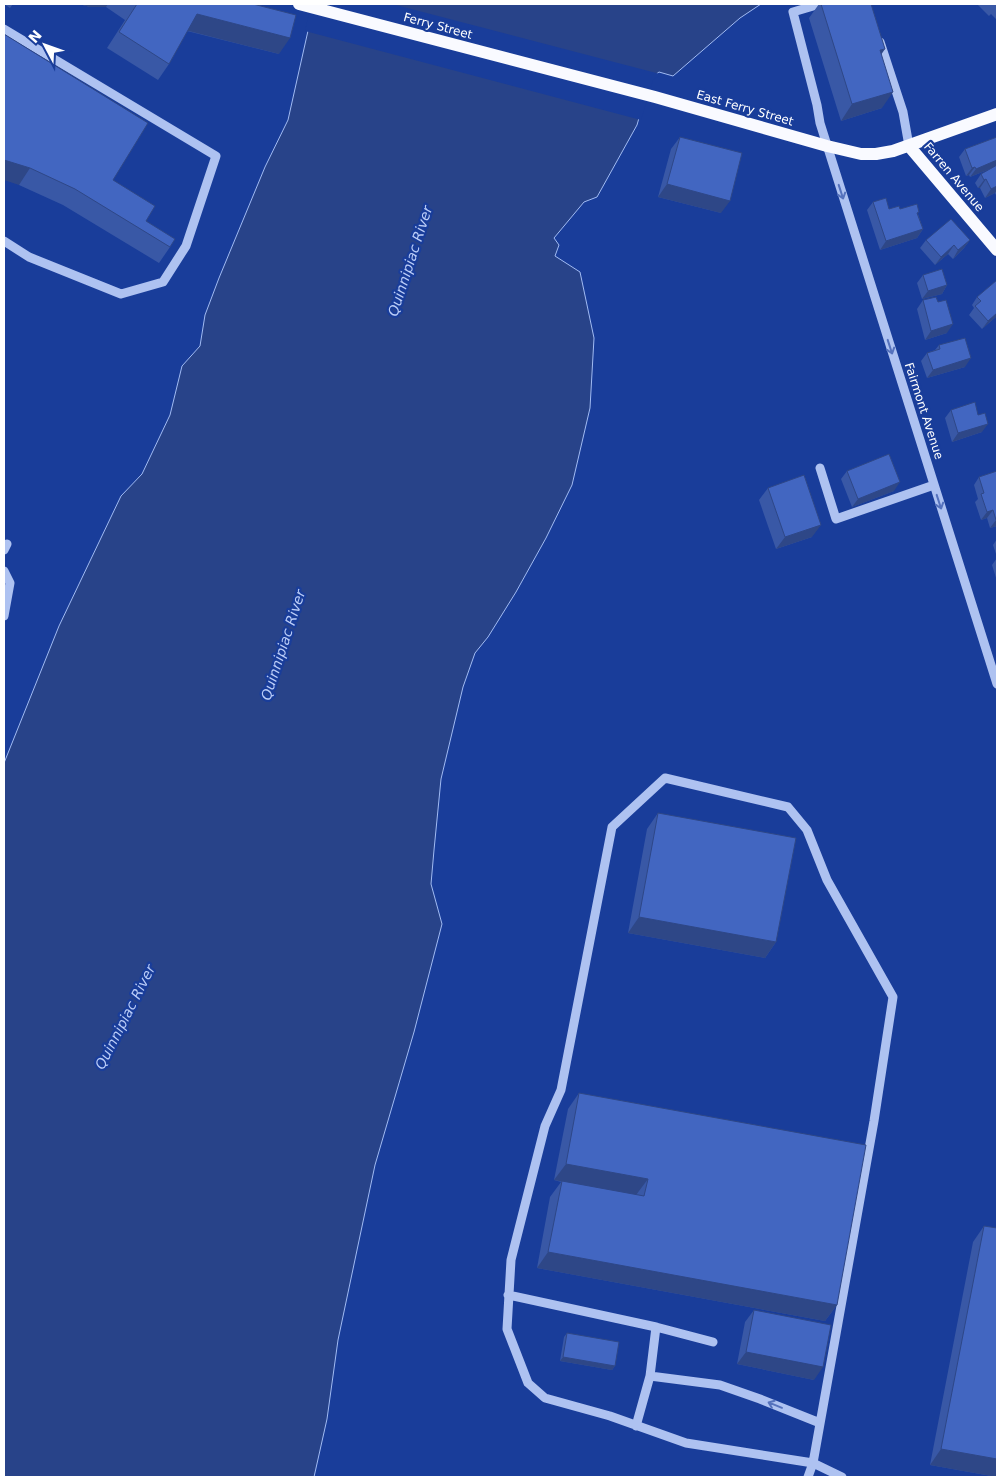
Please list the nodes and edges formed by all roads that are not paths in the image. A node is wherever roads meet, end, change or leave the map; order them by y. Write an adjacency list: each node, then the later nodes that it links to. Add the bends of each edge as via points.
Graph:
1 (820, 4): 7 (street, Fairmont Avenue, via 794,12)
2 (303, 5): 5 (main road, Ferry Street)
3 (4, 29): 9 (street, via 216,156 186,246 163,282 120,294 29,257)
4 (876, 31): 8 (street, via 903,112)
5 (484, 52): 7 (main road, East Ferry Street)
6 (997, 114): 8 (main road, East Ferry Street)
7 (827, 146): 8 (main road, East Ferry Street, via 861,154); 12 (street, Fairmont Avenue, one-way to 12)
8 (909, 146): 10 (main road, Farren Avenue)
9 (4, 241)
10 (997, 250)
11 (820, 468): 12 (street, via 836,518)
12 (934, 485): 15 (street, Fairmont Avenue, one-way to 15)
13 (4, 572): 14 (street, via 10,584)
14 (4, 616)
15 (997, 684)
16 (508, 1295): 17 (street); 20 (street, via 511,1260 540,1145 561,1090 612,827 665,778 788,807 808,830 828,880 894,996); 21 (street, via 507,1330 528,1383 545,1398)
17 (656, 1328): 18 (street); 19 (street)
18 (713, 1342)
19 (650, 1376): 20 (street, one-way to 19, via 720,1385); 21 (street)
20 (820, 1423): 22 (street)
21 (636, 1426): 22 (street, via 686,1443)
22 (813, 1463): 23 (street); 24 (street)
23 (808, 1477)
24 (842, 1477)

